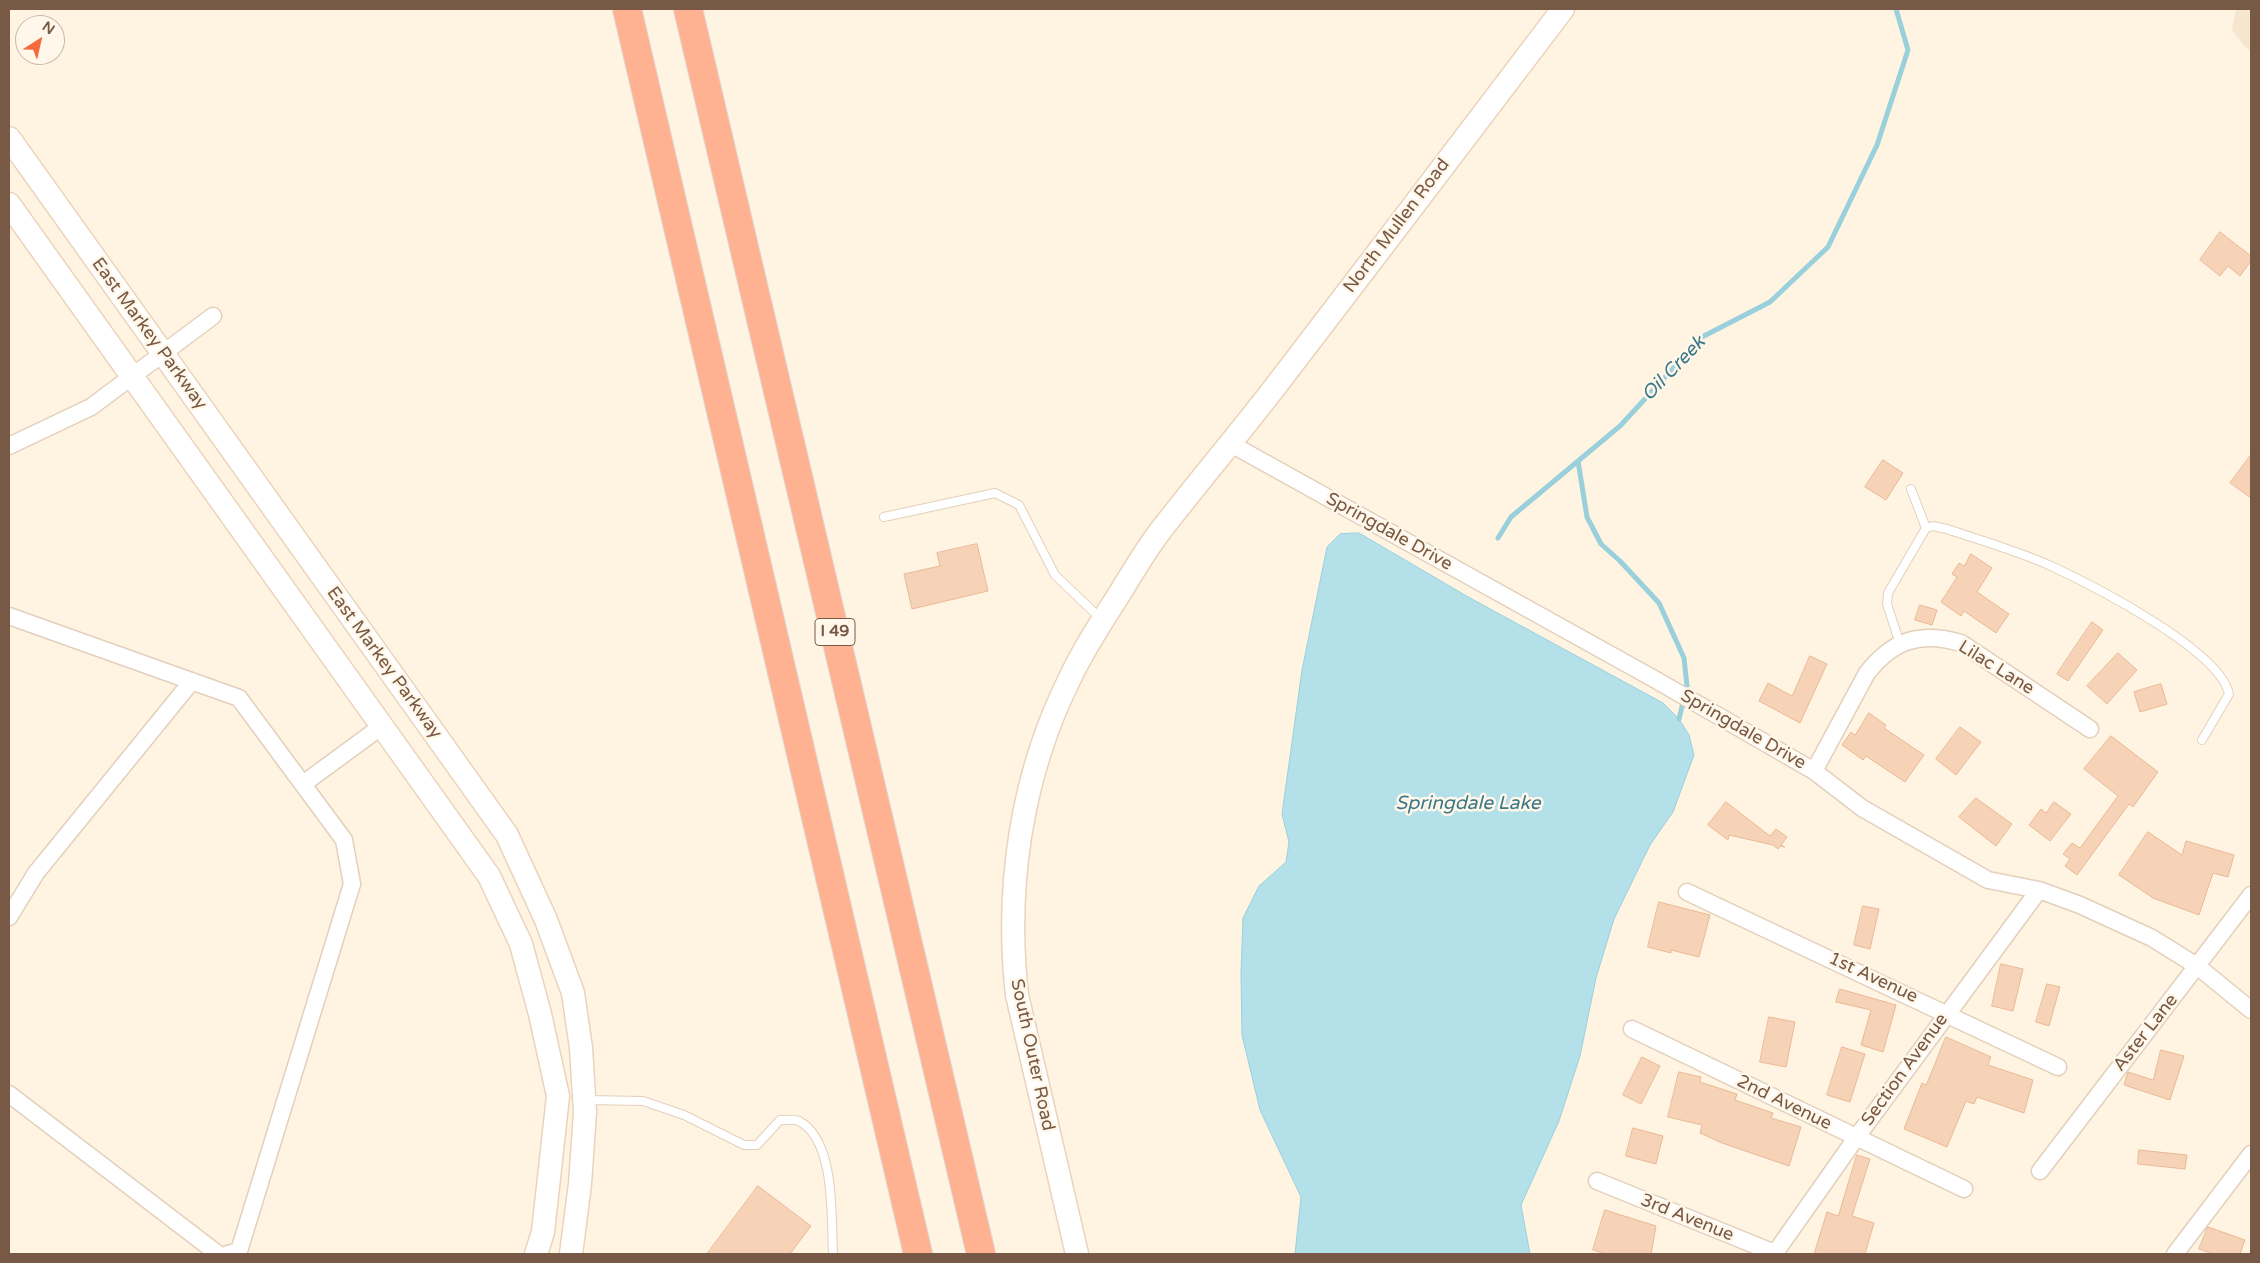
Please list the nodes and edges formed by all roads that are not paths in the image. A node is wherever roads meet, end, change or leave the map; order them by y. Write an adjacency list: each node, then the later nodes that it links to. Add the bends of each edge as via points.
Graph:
1 (627, 9): 44 (highway)
2 (688, 9): 45 (highway, I 49)
3 (1563, 9): 9 (street, North Mullen Road)
4 (9, 138): 7 (street, East Markey Parkway)
5 (9, 204): 8 (street)
6 (213, 316): 7 (street)
7 (164, 354): 8 (street); 33 (street, East Markey Parkway, via 507,835 546,920 573,993)
8 (133, 377): 10 (street, via 91,407); 18 (street)
9 (1231, 444): 15 (street, North Mullen Road, via 1156,536); 21 (street, Springdale Drive)
10 (9, 446)
11 (1912, 489): 13 (lane)
12 (884, 517): 15 (lane, via 995,493 1019,505 1055,575)
13 (1926, 528): 16 (lane, via 1888,594 1887,604); 20 (lane, via 1947,529 2052,566 2166,629 2193,649 2224,682 2229,694)
14 (9, 616): 17 (street)
15 (1102, 620): 46 (street, South Outer Road, via 1049,726 1034,774 1019,848 1013,922 1017,996)
16 (1900, 644): 19 (street, Lilac Lane, via 1926,637 1961,643); 21 (street, Lilac Lane, via 1878,659 1867,673)
17 (192, 681): 22 (street, via 239,698); 26 (street, via 36,873)
18 (382, 726): 22 (street); 41 (street, via 489,876 521,944 558,1096 543,1232)
19 (2090, 729)
20 (2202, 740)
21 (1814, 771): 23 (street, Springdale Drive, via 1862,808 1988,880)
22 (303, 784): 40 (street, via 344,840 352,884 239,1251)
23 (2039, 890): 27 (street, Springdale Drive, via 2152,938); 29 (street, Section Avenue)
24 (1688, 892): 29 (street, 1st Avenue)
25 (2251, 895): 27 (street, Aster Lane)
26 (9, 917)
27 (2197, 966): 28 (street, Springdale Drive); 36 (street, Aster Lane)
28 (2251, 1010)
29 (1947, 1013): 31 (street, 1st Avenue); 34 (street, Section Avenue)
30 (1632, 1029): 34 (street, 2nd Avenue)
31 (2058, 1067)
32 (9, 1094): 39 (street)
33 (584, 1100): 42 (street, East Markey Parkway, via 580,1184); 43 (lane, via 643,1101 684,1115 744,1145 757,1145 780,1120 798,1120 817,1135 827,1161)
34 (1856, 1138): 38 (street, 2nd Avenue); 47 (street, Section Avenue)
35 (2251, 1154): 48 (street)
36 (2040, 1170)
37 (1597, 1181): 47 (street, 3rd Avenue)
38 (1964, 1189)
39 (218, 1254)
40 (228, 1254)
41 (536, 1254)
42 (571, 1254)
43 (834, 1254)
44 (918, 1254)
45 (981, 1254)
46 (1077, 1254)
47 (1776, 1254)
48 (2175, 1254)

